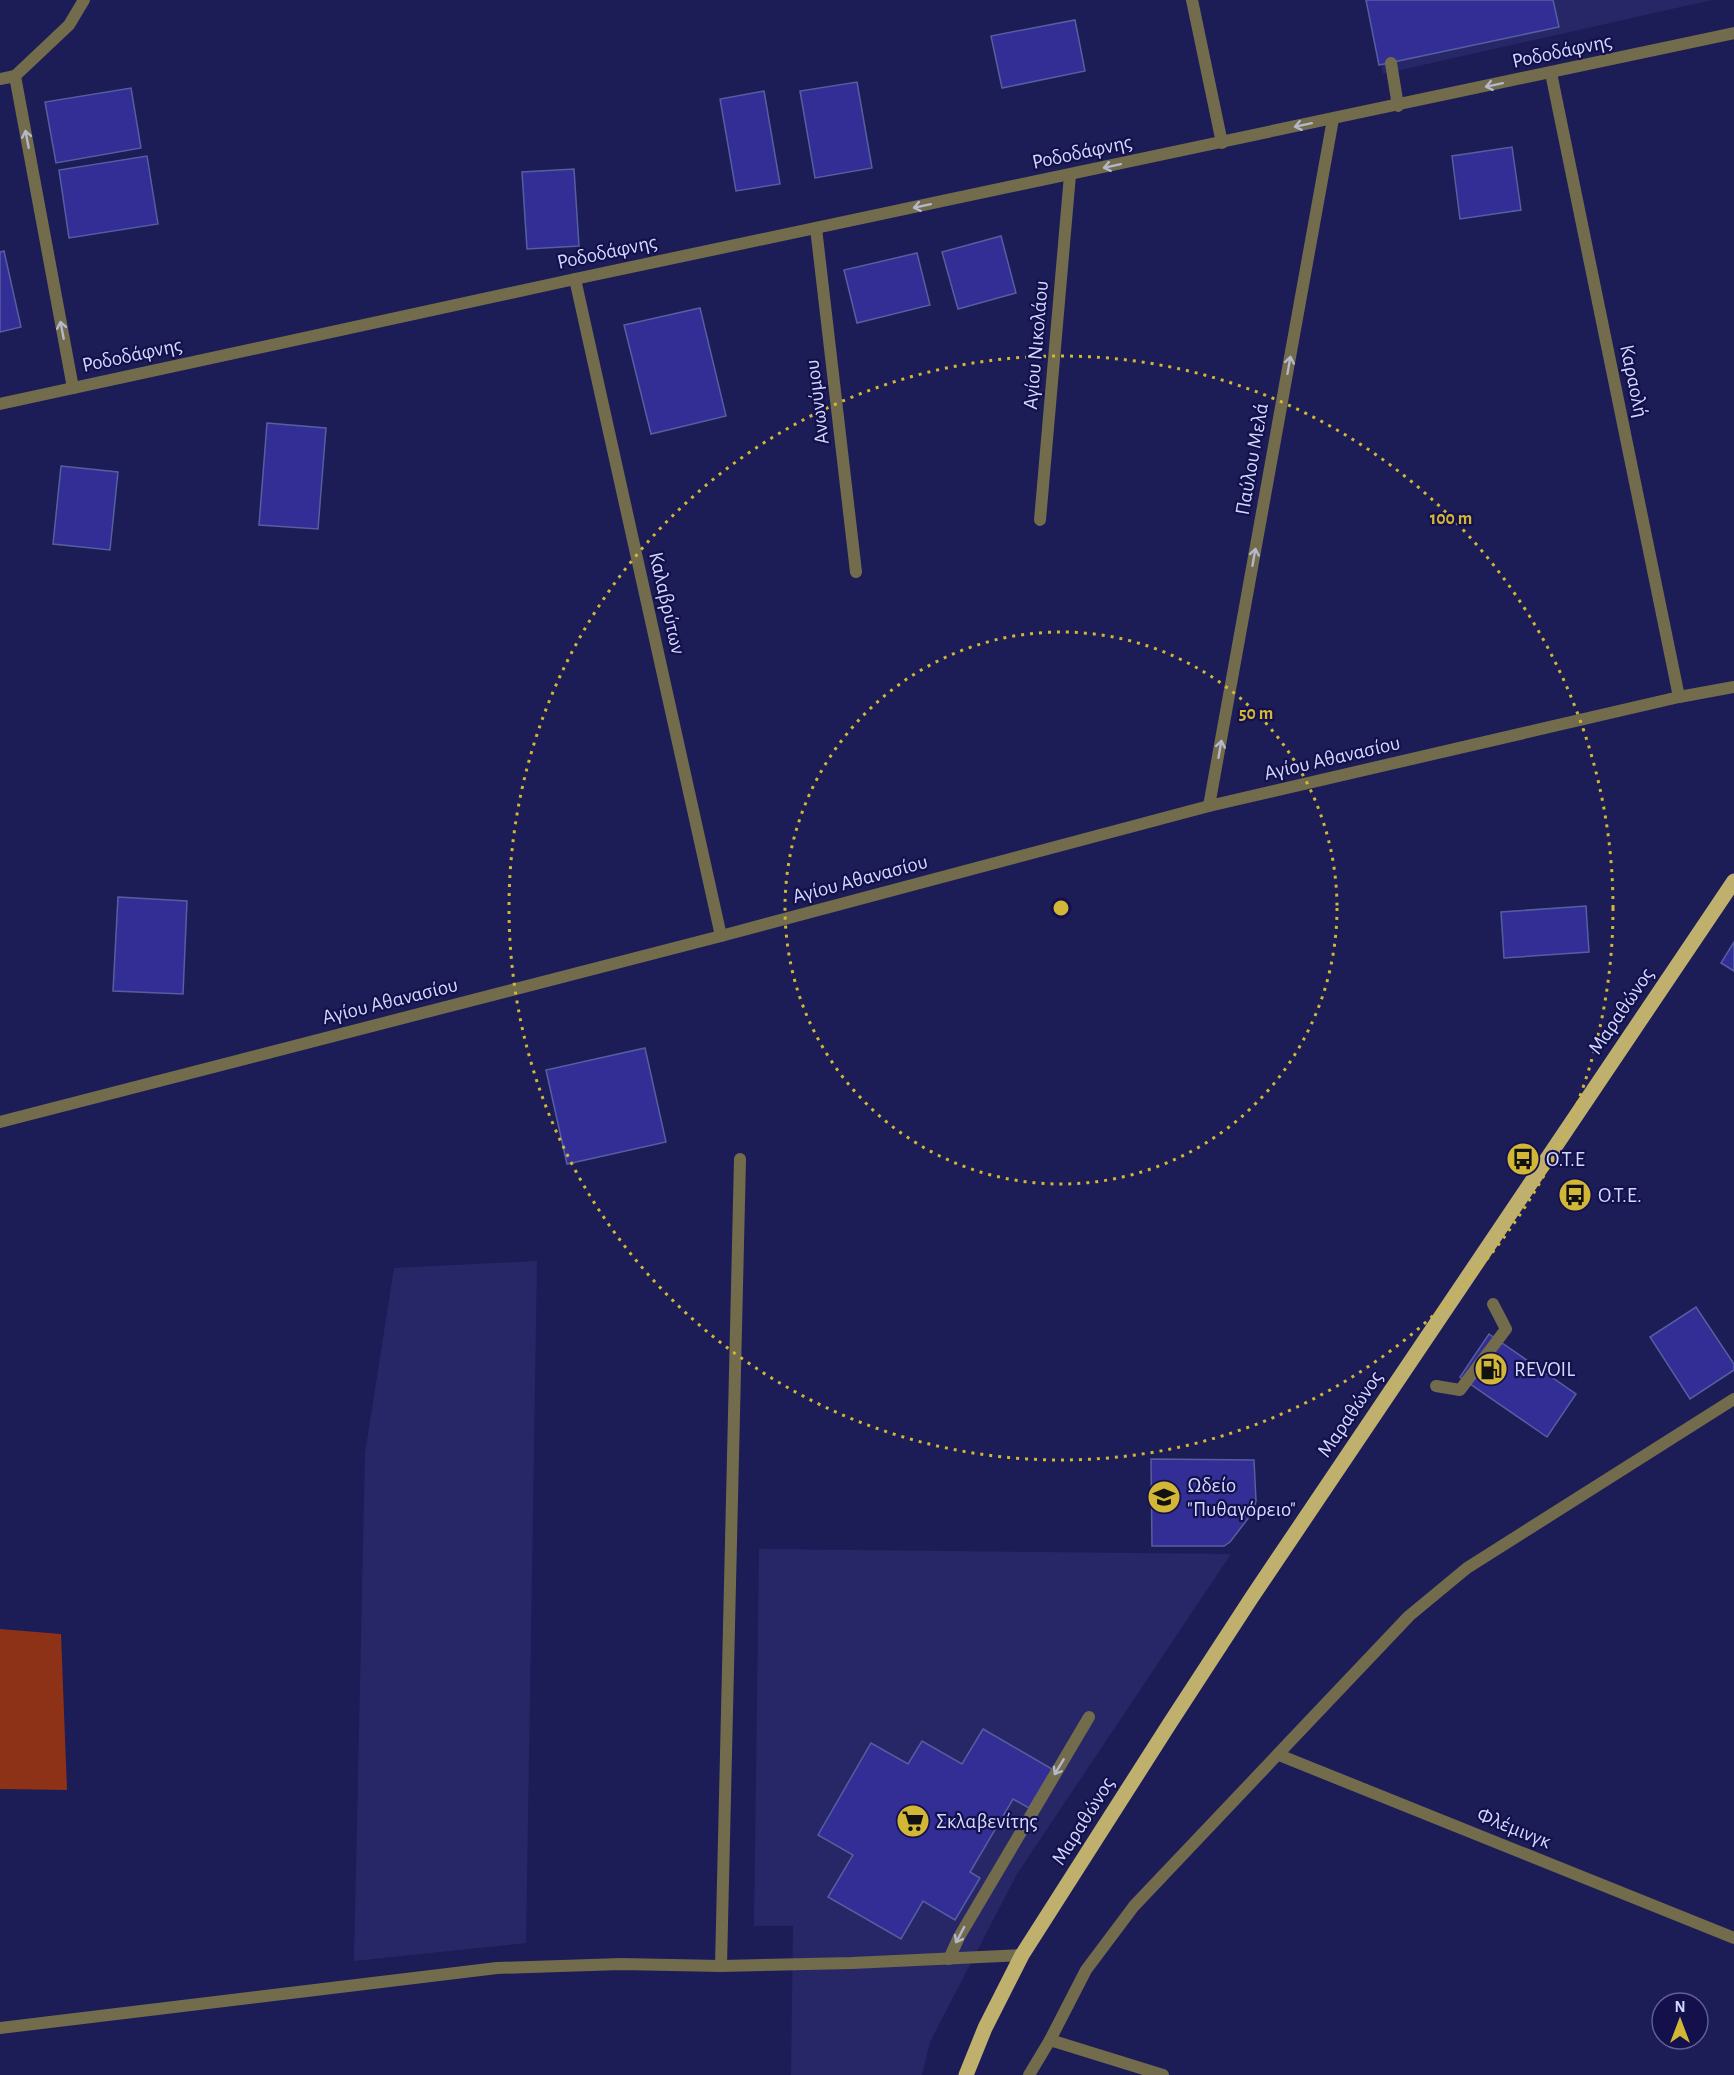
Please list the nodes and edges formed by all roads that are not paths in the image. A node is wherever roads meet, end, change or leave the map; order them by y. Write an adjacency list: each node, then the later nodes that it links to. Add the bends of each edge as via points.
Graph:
1 (84, 0): 6 (street, via 69,25)
2 (1192, 0): 10 (street)
3 (1734, 33): 5 (street, Ροδοδάφνης)
4 (1391, 63): 8 (street)
5 (1551, 73): 8 (street, Ροδοδάφνης, one-way to 8); 19 (street, Καραολή)
6 (15, 76): 7 (street); 14 (street, one-way to 6)
7 (0, 80)
8 (1398, 106): 9 (street, Ροδοδάφνης)
9 (1333, 119): 10 (street, Ροδοδάφνης, one-way to 10); 20 (street, Παύλου Μελά, one-way to 9)
10 (1222, 143): 11 (street, Ροδοδάφνης, one-way to 11)
11 (1070, 175): 12 (street, Ροδοδάφνης, one-way to 12); 16 (street, Αγίου Νικολάου)
12 (816, 228): 13 (street, Ροδοδάφνης); 17 (street, Ανωνύμου)
13 (575, 279): 14 (street, Ροδοδάφνης); 22 (street, Καλαβρύτων)
14 (73, 388): 15 (street, Ροδοδάφνης)
15 (0, 404)
16 (1040, 520)
17 (856, 572)
18 (1734, 687): 19 (street, Αγίου Αθανασίου)
19 (1679, 697): 20 (street, Αγίου Αθανασίου)
20 (1209, 806): 22 (street, Αγίου Αθανασίου)
21 (1734, 881): 31 (main road, Μαραθώνος, via 1252,1597)
22 (721, 936): 23 (street, Αγίου Αθανασίου)
23 (0, 1122)
24 (740, 1159): 33 (street)
25 (1493, 1304): 26 (street, via 1506,1329 1460,1390)
26 (1436, 1386)
27 (1734, 1399): 29 (street, via 1467,1568 1409,1616)
28 (1089, 1717): 32 (street, one-way to 32)
29 (1279, 1755): 30 (street, Φλέμινγκ); 35 (street, via 1134,1906 1086,1970)
30 (1734, 1938)
31 (1022, 1956): 32 (street); 36 (main road, Μαραθώνος)
32 (949, 1959): 33 (street)
33 (721, 1966): 34 (street, via 497,1968)
34 (0, 2028)
35 (1050, 2040): 37 (street); 38 (street)
36 (966, 2075)
37 (1029, 2075)
38 (1163, 2075)

